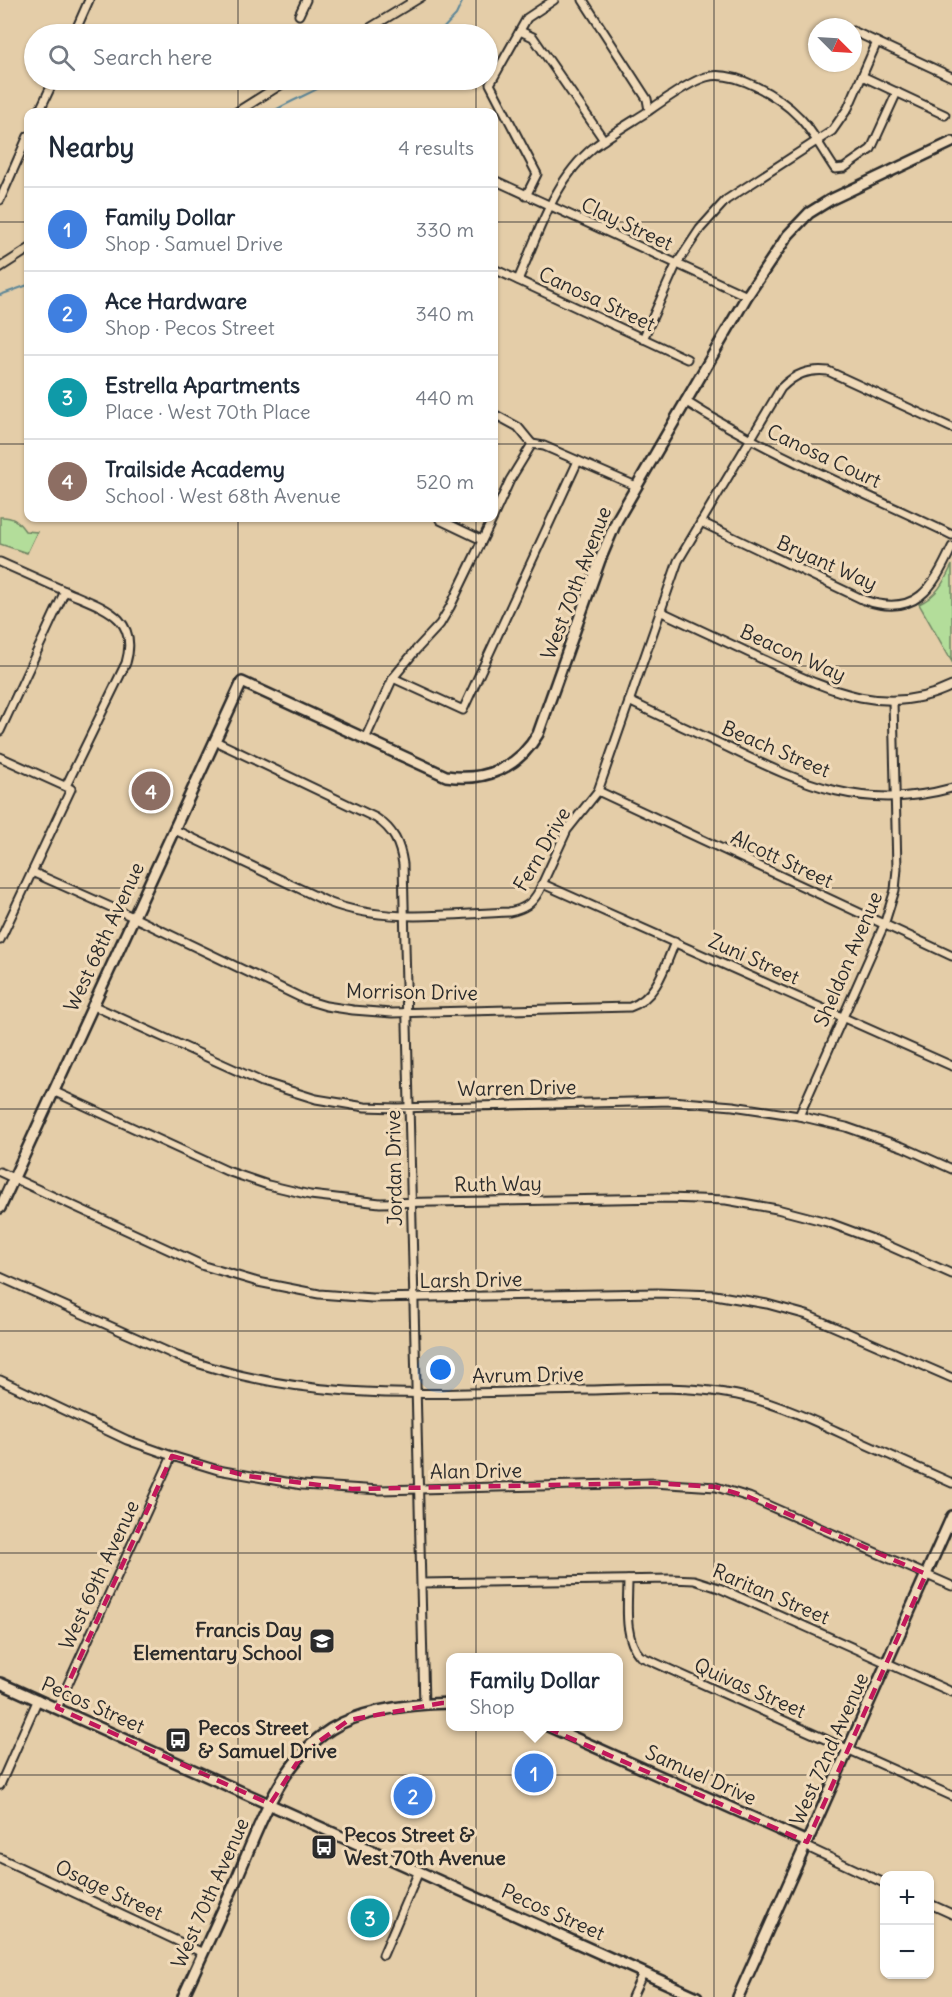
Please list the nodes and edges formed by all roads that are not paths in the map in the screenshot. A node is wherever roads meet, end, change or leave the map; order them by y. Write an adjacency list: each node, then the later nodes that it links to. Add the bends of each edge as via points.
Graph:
1 (89, 0): 6 (street)
2 (306, 0): 5 (street)
3 (554, 0): 7 (street, via 527,18)
4 (583, 0): 17 (street, via 647,99)
5 (299, 15)
6 (78, 24)
7 (520, 30): 10 (street); 19 (street, via 533,37)
8 (862, 35): 9 (street)
9 (877, 42): 11 (street); 12 (street)
10 (498, 70)
11 (862, 76): 15 (street); 20 (street, via 843,116 832,131)
12 (952, 77)
13 (49, 90): 16 (street)
14 (493, 90): 24 (street, via 537,174)
15 (897, 92): 18 (street); 20 (street, via 871,149 844,168 835,169)
16 (41, 108)
17 (649, 110): 19 (street); 20 (street, via 704,77 721,74 781,101 800,118)
18 (945, 115)
19 (604, 140): 26 (street, via 569,173)
20 (816, 141): 27 (street, via 726,200)
21 (952, 142): 30 (street, West 70th Avenue, via 809,213 788,236)
22 (24, 145): 25 (street)
23 (498, 182): 24 (street, Clay Street)
24 (526, 196): 26 (street, Clay Street)
25 (0, 200)
26 (551, 207): 27 (street, Clay Street); 29 (street)
27 (676, 265): 30 (street, Clay Street); 31 (street)
28 (498, 271): 29 (street, Canosa Street)
29 (518, 280): 31 (street, Canosa Street)
30 (747, 296): 33 (street, West 70th Avenue)
31 (643, 339): 32 (street, Canosa Street)
32 (687, 359)
33 (686, 401): 36 (street, Canosa Court); 39 (street, West 70th Avenue)
34 (498, 416): 37 (street, via 518,427)
35 (952, 428): 36 (street, via 833,372 817,370 798,375 781,388)
36 (751, 439): 43 (street, Fern Drive); 44 (street, Canosa Court)
37 (532, 444): 38 (street); 40 (street)
38 (578, 461): 39 (street); 50 (street, via 463,710)
39 (636, 486): 56 (street, West 70th Avenue, via 600,560 538,734 520,758 498,772 455,777)
40 (498, 505)
41 (444, 522): 45 (street)
42 (490, 522): 45 (street)
43 (700, 522): 46 (street, Bryant Way, via 864,600 884,605 908,602 929,589); 49 (street, Fern Drive, via 678,561)
44 (952, 535)
45 (482, 540): 50 (street, via 440,624)
46 (952, 547)
47 (0, 562): 48 (street)
48 (65, 591): 55 (street); 59 (street, via 113,613 125,625 129,638 126,663)
49 (660, 611): 53 (street, Fern Drive); 54 (street, Beacon Way, via 836,692)
50 (393, 678): 56 (street)
51 (242, 682): 56 (street, West 70th Avenue); 57 (street, West 68th Avenue)
52 (952, 686): 54 (street, Beacon Way, via 926,697)
53 (629, 701): 61 (street, Fern Drive); 62 (street, Beach Street, via 796,779 854,794)
54 (893, 701): 62 (street, Sheldon Avenue)
55 (0, 731)
56 (365, 739)
57 (215, 741): 63 (street, West 68th Avenue); 66 (street, Jordan Drive, via 383,822 396,838 401,854)
58 (0, 757): 59 (street)
59 (68, 787): 64 (street)
60 (952, 788): 62 (street, Beach Street)
61 (598, 791): 65 (street, Fern Drive, via 567,830); 68 (street, Alcott Street)
62 (896, 797): 68 (street, Sheldon Avenue, via 896,881)
63 (175, 830): 66 (street, Fern Drive, via 338,906); 67 (street, West 68th Avenue)
64 (32, 872): 67 (street, Morrison Drive); 69 (street)
65 (543, 884): 66 (street, Fern Drive, via 530,904 518,910); 70 (street, Zuni Street)
66 (404, 915): 73 (street, Jordan Drive)
67 (132, 917): 72 (street, West 68th Avenue); 73 (street, Morrison Drive, via 318,1004)
68 (884, 925): 71 (street, Alcott Street); 74 (street, Sheldon Avenue)
69 (0, 940)
70 (675, 942): 73 (street, Morrison Drive, via 651,994 630,1007); 74 (street, Zuni Street)
71 (952, 956)
72 (92, 1005): 76 (street, West 68th Avenue); 77 (street, Warren Drive, via 286,1091 348,1105)
73 (407, 1012): 77 (street, Jordan Drive)
74 (842, 1017): 75 (street, Zuni Street); 78 (street, Sheldon Avenue)
75 (952, 1066)
76 (53, 1091): 81 (street, West 68th Avenue); 82 (street, Ruth Way, via 227,1171 268,1185 332,1199)
77 (409, 1107): 78 (street, Warren Drive, via 671,1101); 82 (street, Jordan Drive)
78 (800, 1116): 79 (street, Warren Drive, via 875,1136)
79 (952, 1169)
80 (0, 1172): 81 (street, Larsh Drive)
81 (14, 1178): 83 (street, West 68th Avenue); 86 (street, Larsh Drive, via 232,1275 319,1294)
82 (411, 1203): 84 (street, Ruth Way, via 667,1198 736,1202 827,1222); 86 (street, Jordan Drive)
83 (0, 1208)
84 (952, 1274)
85 (0, 1277): 89 (street, Avrum Drive, via 143,1342 224,1372 327,1391)
86 (414, 1298): 87 (street, Larsh Drive, via 715,1295 768,1304 807,1316); 89 (street, Jordan Drive)
87 (952, 1378)
88 (0, 1380): 90 (street, Alan Drive, via 127,1440)
89 (416, 1394): 91 (street, Avrum Drive, via 666,1389 726,1393 798,1414); 92 (street, Jordan Drive)
90 (172, 1456): 92 (street, Alan Drive, via 219,1470 302,1485); 104 (street, West 69th Avenue)
91 (952, 1483)
92 (418, 1489): 94 (street, Alan Drive, via 653,1483 716,1487 749,1497); 96 (street, Jordan Drive)
93 (952, 1516): 94 (street, West 72nd Avenue)
94 (926, 1574): 97 (street, Alan Drive); 98 (street, West 72nd Avenue)
95 (628, 1580): 96 (street, Raritan Street); 98 (street, Raritan Street, via 685,1579 709,1585); 106 (street, Quivas Street, via 630,1635 640,1656)
96 (422, 1583): 103 (street, Jordan Drive)
97 (952, 1586)
98 (887, 1663): 100 (street, Raritan Street); 106 (street, West 72nd Avenue)
99 (0, 1683): 101 (street, Pecos Street)
100 (952, 1692)
101 (38, 1700): 104 (street, Pecos Street); 107 (street)
102 (446, 1703): 103 (street)
103 (424, 1705): 109 (street, via 371,1713 332,1729 292,1766)
104 (57, 1708): 109 (street, Pecos Street)
105 (559, 1731): 110 (street, Samuel Drive)
106 (848, 1749): 108 (street, Quivas Street); 110 (street, West 72nd Avenue)
107 (0, 1785)
108 (952, 1796)
109 (270, 1804): 112 (street, Pecos Street); 116 (street, West 70th Avenue)
110 (806, 1844): 113 (street, Samuel Drive); 122 (street, West 72nd Avenue)
111 (0, 1858): 116 (street, Osage Street)
112 (419, 1871): 117 (street); 118 (street, Pecos Street)
113 (880, 1881)
114 (934, 1906): 115 (street)
115 (952, 1914)
116 (203, 1953): 119 (street, West 70th Avenue)
117 (383, 1955)
118 (643, 1973): 120 (street); 121 (street, Pecos Street)
119 (183, 1997)
120 (632, 1997)
121 (697, 1997)
122 (738, 1997)

